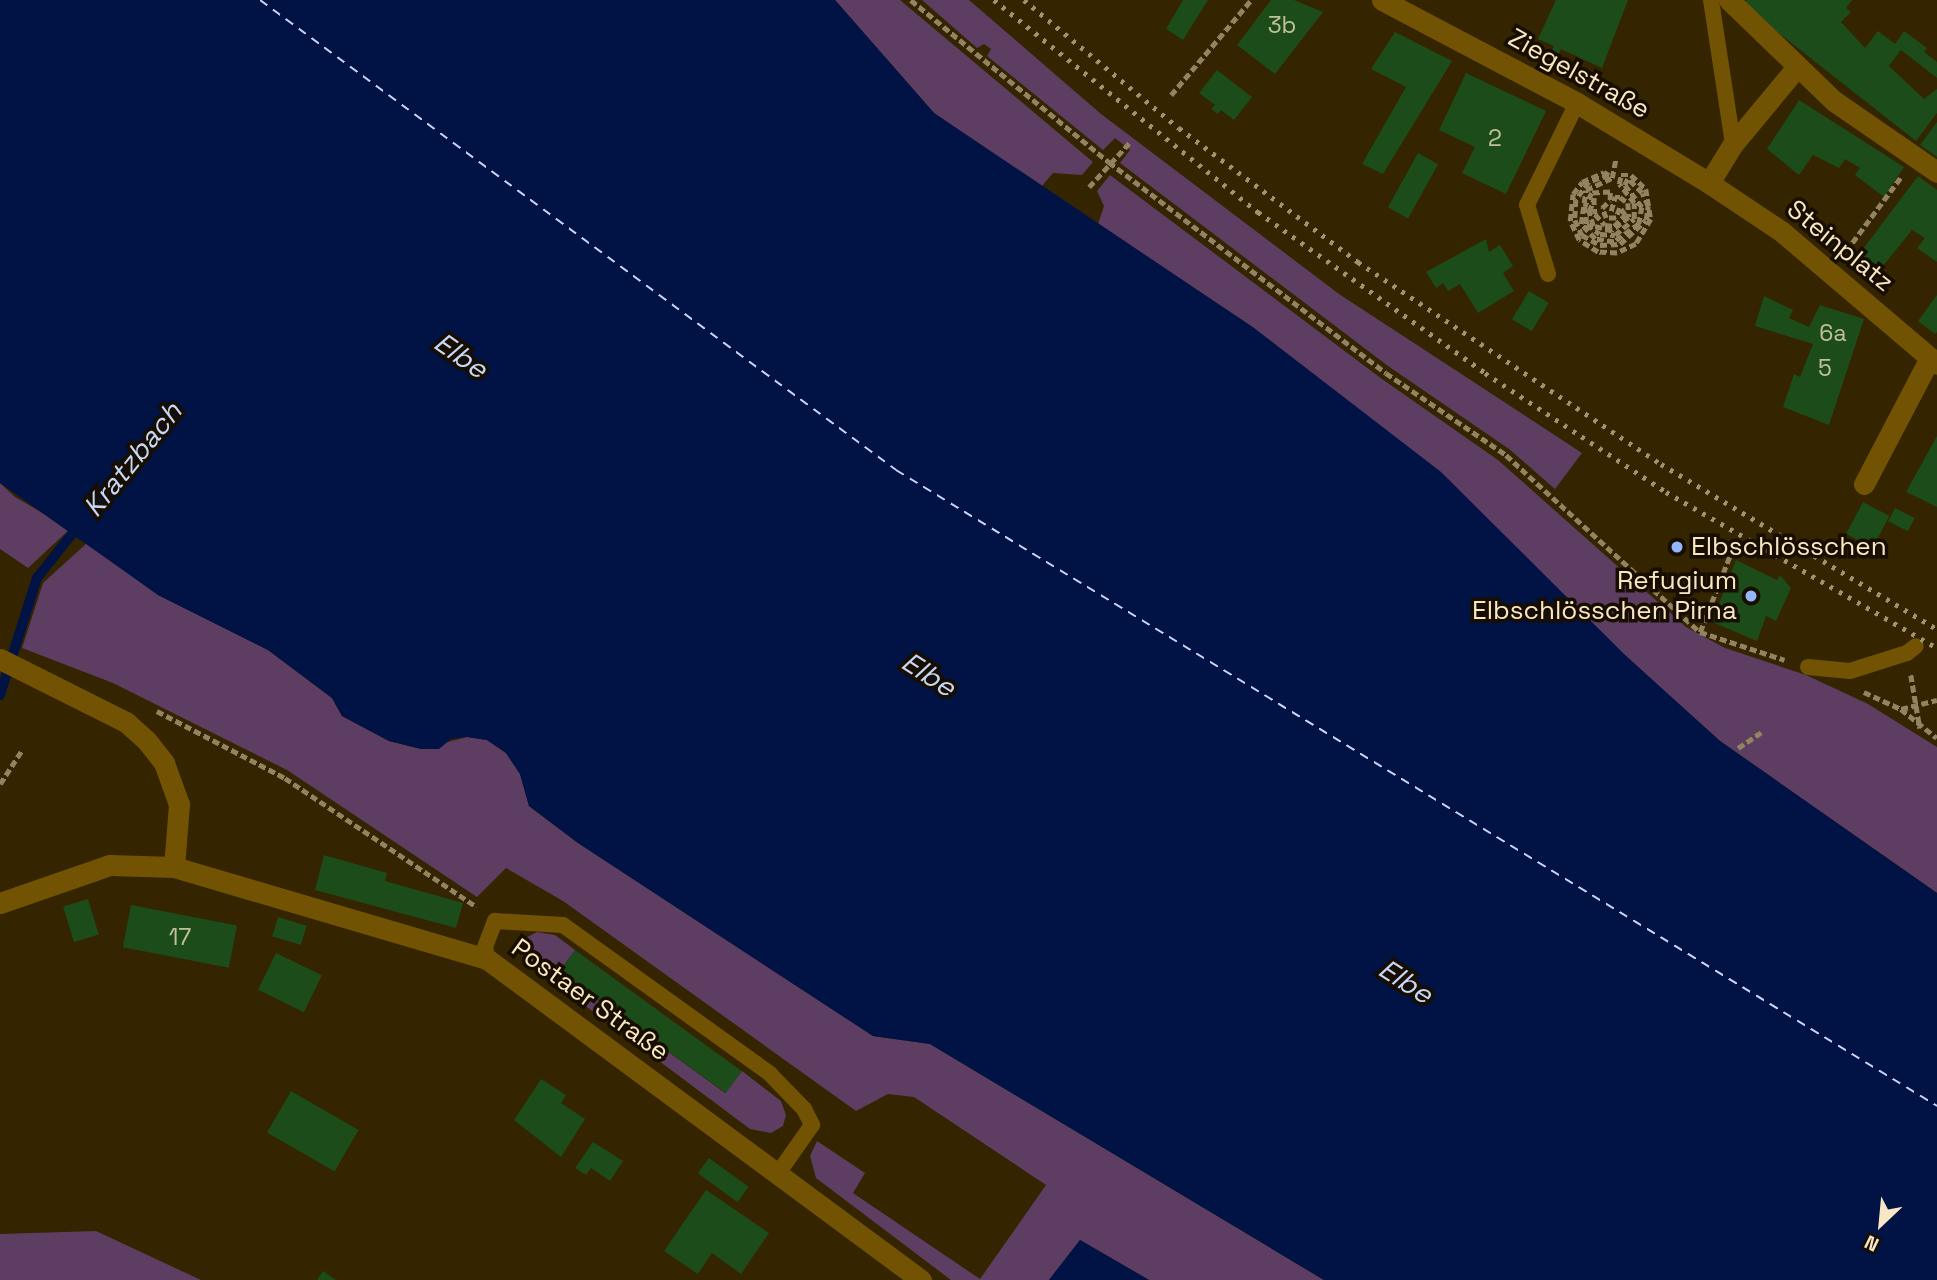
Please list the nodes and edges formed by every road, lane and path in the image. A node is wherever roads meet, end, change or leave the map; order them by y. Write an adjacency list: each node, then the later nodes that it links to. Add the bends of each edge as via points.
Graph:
1 (911, 0): 13 (path)
2 (1251, 0): 7 (path)
3 (1382, 0): 8 (street, Ziegelstraße)
4 (1710, 0): 11 (lane)
5 (1729, 0): 6 (street)
6 (1796, 68): 11 (street); 12 (street, via 1834,101)
7 (1171, 95)
8 (1577, 103): 9 (street, Ziegelstraße); 19 (lane, via 1527,205)
9 (1630, 133): 15 (street, Ziegelstraße); 17 (path, via 1616,158 1612,178 1586,190 1579,215 1586,234 1603,242 1614,242 1631,232 1639,225 1642,208 1625,185 1628,179 1648,206 1642,228 1620,244 1600,245 1582,235 1575,220 1576,200 1589,182 1609,175 1604,172 1582,182 1573,194 1570,221 1579,240 1598,252 1617,253 1636,244 1651,219 1646,190 1627,174 1621,175 1619,184 1636,209 1627,229 1609,236 1593,232 1587,225 1585,206 1592,193 1610,192 1610,200 1602,208 1606,218 1616,218 1620,208 1625,215 1614,226 1605,225 1595,214 1594,198 1589,212 1593,226 1605,231 1618,229 1629,217 1628,203 1615,197)
10 (1130, 141): 13 (path)
11 (1733, 145): 15 (street)
12 (1916, 158): 14 (street); 18 (path)
13 (1110, 163): 16 (path); 23 (path, via 1386,373 1506,455 1550,500)
14 (1937, 172)
15 (1709, 183): 18 (street, Steinplatz)
16 (1089, 187)
17 (1611, 211)
18 (1831, 272): 20 (street, Steinplatz)
19 (1548, 274)
20 (1934, 361): 21 (street, Steinplatz)
21 (1864, 484)
22 (1731, 553): 23 (path)
23 (1700, 632): 26 (path)
24 (1911, 649): 26 (lane, via 1850,671); 28 (path)
25 (0, 659): 36 (street, via 126,722 147,741 164,763 179,804)
26 (1808, 667)
27 (1937, 700): 28 (path)
28 (1916, 705): 30 (path); 30 (path, via 1901,709)
29 (148, 706): 38 (path, via 285,778)
30 (1920, 728): 32 (path)
31 (1763, 731): 33 (path)
32 (1937, 738)
33 (1738, 748)
34 (22, 750): 35 (path)
35 (0, 784)
36 (174, 867): 37 (street, Postaer Straße, via 110,865); 39 (street, Postaer Straße)
37 (0, 903)
38 (495, 921): 39 (lane, via 485,947); 40 (lane, via 563,925 770,1074 813,1125)
39 (487, 960): 40 (street, Postaer Straße)
40 (779, 1172): 41 (street, Postaer Straße)
41 (921, 1280)

